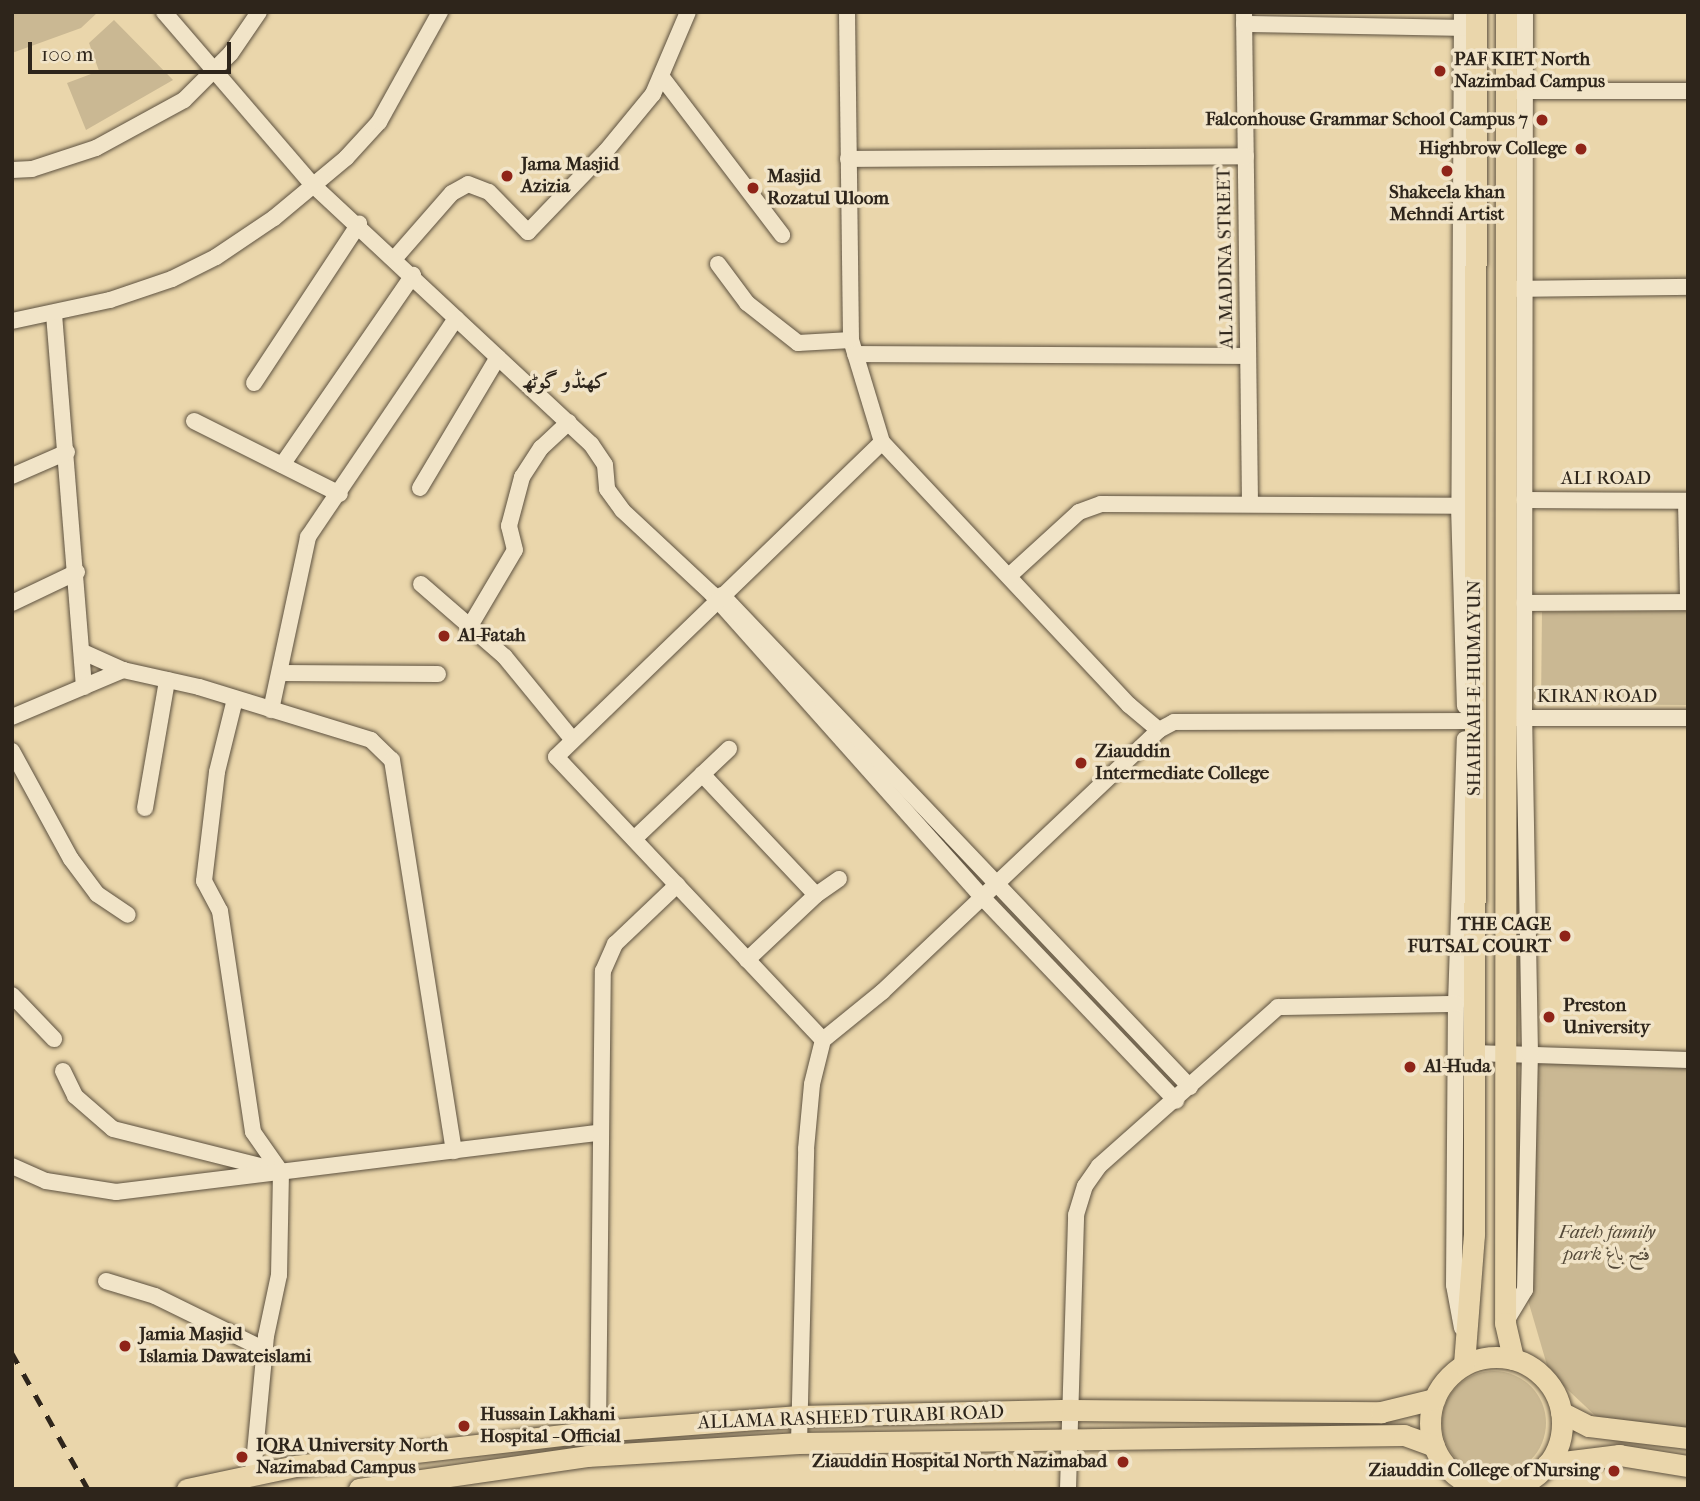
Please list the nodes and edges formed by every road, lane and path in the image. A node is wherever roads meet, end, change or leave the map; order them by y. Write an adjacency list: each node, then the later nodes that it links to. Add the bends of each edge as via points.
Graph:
1 (164, 12): 10 (street)
2 (259, 12): 10 (street)
3 (439, 12): 17 (street, via 379,122)
4 (688, 12): 11 (street)
5 (847, 12): 15 (street)
6 (1507, 12): 12 (main road, SHAHRAH-E-HUMAYUN)
7 (1525, 12): 12 (street)
8 (1244, 18): 9 (street); 14 (street, AL MADINA STREET)
9 (1469, 20): 43 (street); 83 (main road, SHAHRAH-E-HUMAYUN)
10 (216, 71): 16 (street, via 184,100 96,148 32,169); 17 (street)
11 (662, 76): 19 (street); 20 (street, via 607,151 528,232 489,192 468,184 452,193)
12 (1515, 91): 13 (street); 24 (main road, SHAHRAH-E-HUMAYUN)
13 (1688, 91)
14 (1246, 156): 15 (street); 29 (street, AL MADINA STREET)
15 (848, 159): 28 (street)
16 (12, 170)
17 (313, 185): 18 (street); 25 (street, via 274,218 205,263 121,296)
18 (359, 224): 20 (street); 31 (street)
19 (782, 235)
20 (395, 258): 22 (street)
21 (718, 264): 28 (street, via 747,303 798,343)
22 (413, 275): 26 (street); 36 (street)
23 (1688, 287): 24 (street)
24 (1514, 289): 40 (street); 62 (main road, SHAHRAH-E-HUMAYUN)
25 (54, 314): 27 (street); 35 (street)
26 (456, 318): 30 (street); 39 (street)
27 (12, 321)
28 (853, 347): 29 (street); 34 (street)
29 (1248, 356): 42 (street, AL MADINA STREET)
30 (498, 357): 33 (street); 38 (street)
31 (254, 383)
32 (194, 421): 36 (street)
33 (569, 422): 48 (street, via 605,465 607,489 622,510); 52 (street, via 541,447 522,477 509,526 515,550)
34 (881, 442): 45 (street); 48 (street)
35 (66, 452): 37 (street); 44 (street)
36 (282, 465): 39 (street)
37 (12, 476)
38 (421, 488)
39 (340, 494): 55 (street, via 307,537)
40 (1524, 500): 41 (street, ALI ROAD); 51 (street)
41 (1687, 501): 47 (street)
42 (1250, 503): 43 (street); 45 (street, via 1090,506)
43 (1459, 506): 64 (street)
44 (77, 572): 50 (street); 53 (street)
45 (1009, 576): 65 (street, via 1129,705)
46 (421, 584): 52 (street)
47 (1688, 596)
48 (717, 597): 66 (street); 73 (street); 76 (street)
49 (1688, 602): 51 (street)
50 (12, 603)
51 (1524, 603): 62 (street)
52 (470, 626): 66 (street, via 505,657)
53 (83, 652): 54 (street); 58 (street)
54 (123, 670): 57 (street); 58 (street)
55 (280, 673): 56 (street); 60 (street)
56 (438, 674)
57 (167, 680): 59 (street); 70 (street)
58 (84, 687): 61 (street)
59 (235, 699): 60 (street); 93 (street, via 217,772 204,881 220,911 253,1132)
60 (271, 710): 91 (street, via 371,740 392,760)
61 (12, 717)
62 (1515, 718): 63 (street, KIRAN ROAD); 84 (street); 85 (main road, SHAHRAH-E-HUMAYUN)
63 (1688, 718)
64 (1466, 721): 65 (street, via 1189,720); 80 (street)
65 (1159, 730): 73 (street)
66 (572, 739): 71 (street, via 556,757)
67 (729, 749): 69 (street)
68 (12, 751): 77 (street, via 71,859 97,894)
69 (702, 774): 71 (street); 75 (street)
70 (145, 808)
71 (634, 839): 74 (street)
72 (839, 879): 75 (street)
73 (997, 884): 76 (street); 88 (street)
74 (677, 885): 78 (street); 90 (street, via 615,944 603,971)
75 (816, 895): 78 (street)
76 (983, 898): 82 (street); 89 (street)
77 (128, 915)
78 (747, 960): 82 (street)
79 (12, 995): 81 (street)
80 (1456, 1004): 88 (street, via 1278,1007); 97 (street, via 1454,1285)
81 (54, 1039)
82 (823, 1040): 102 (street, via 812,1084 806,1149)
83 (1474, 1054): 85 (street); 97 (main road, SHAHRAH-E-HUMAYUN, via 1474,1235)
84 (1530, 1054): 85 (street); 86 (street); 95 (street, via 1525,1290)
85 (1506, 1055): 95 (main road, SHAHRAH-E-HUMAYUN)
86 (1688, 1060)
87 (63, 1071): 93 (street, via 75,1096 113,1129)
88 (1190, 1087): 89 (street)
89 (1176, 1101): 100 (street, via 1099,1166 1085,1186 1076,1215)
90 (598, 1133): 91 (street); 104 (street)
91 (454, 1151): 93 (street)
92 (12, 1166): 93 (street, via 46,1181 116,1192)
93 (281, 1172): 96 (street, via 279,1275)
94 (106, 1281): 96 (street, via 155,1296)
95 (1505, 1323): 98 (main road, SHAHRAH-E-HUMAYUN)
96 (265, 1350): 114 (street)
97 (1464, 1354): 98 (main road); 99 (main road)
98 (1513, 1359): 101 (main road, via 1545,1378)
99 (1434, 1399): 100 (main road, ALLAMA RASHEED TURABI ROAD, via 1381,1412); 110 (main road, via 1430,1426)
100 (1072, 1410): 102 (main road, ALLAMA RASHEED TURABI ROAD); 107 (street)
101 (1561, 1412): 106 (main road, via 1589,1426); 112 (main road, via 1559,1439)
102 (799, 1416): 103 (main road, ALLAMA RASHEED TURABI ROAD); 108 (street)
103 (656, 1427): 104 (main road, ALLAMA RASHEED TURABI ROAD); 109 (main road)
104 (598, 1432): 105 (main road, ALLAMA RASHEED TURABI ROAD)
105 (544, 1438): 111 (main road); 114 (main road, ALLAMA RASHEED TURABI ROAD)
106 (1688, 1438)
107 (1071, 1439): 108 (main road, ALLAMA RASHEED TURABI ROAD); 110 (main road, ALLAMA RASHEED TURABI ROAD, via 1404,1436); 118 (street)
108 (799, 1443): 109 (main road, ALLAMA RASHEED TURABI ROAD)
109 (659, 1452): 111 (main road, ALLAMA RASHEED TURABI ROAD)
110 (1439, 1455): 115 (main road, via 1480,1487); 119 (main road)
111 (547, 1461): 117 (main road, ALLAMA RASHEED TURABI ROAD)
112 (1547, 1464): 113 (main road, via 1619,1455); 115 (main road)
113 (1688, 1466)
114 (253, 1474): 116 (main road, ALLAMA RASHEED TURABI ROAD)
115 (1515, 1487)
116 (187, 1489)
117 (359, 1489)
118 (1068, 1489)
119 (1444, 1489)

